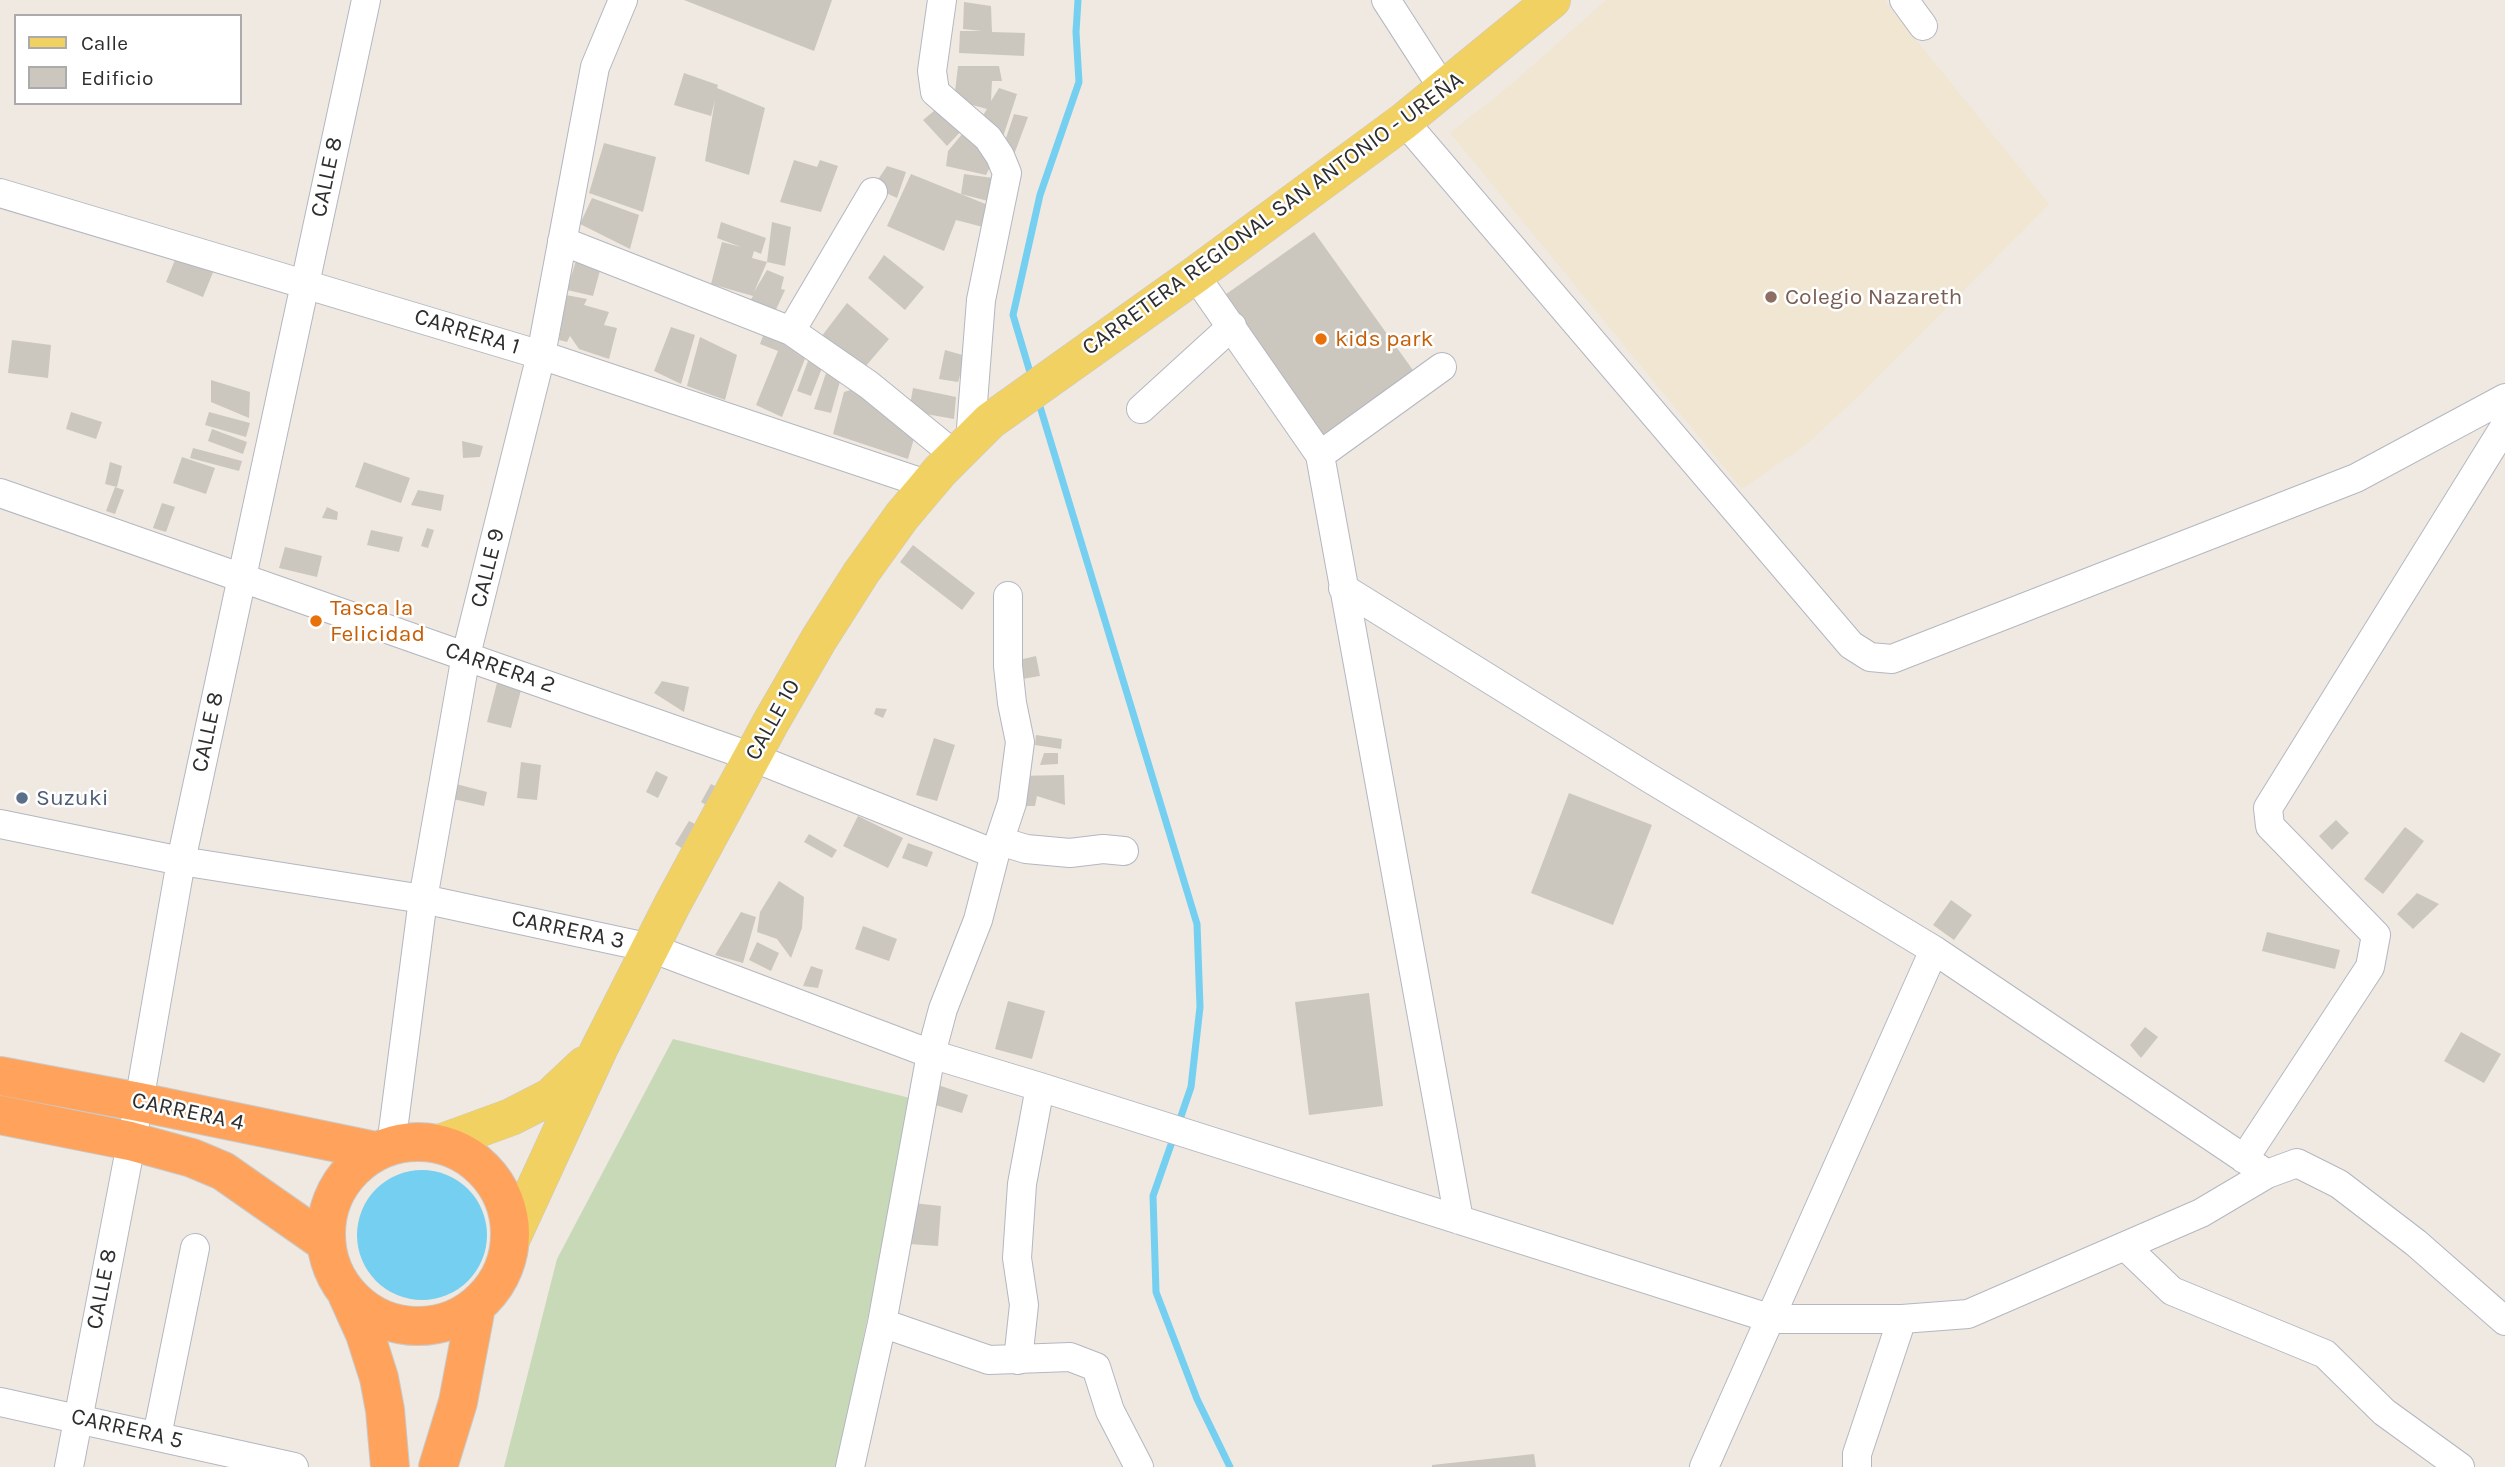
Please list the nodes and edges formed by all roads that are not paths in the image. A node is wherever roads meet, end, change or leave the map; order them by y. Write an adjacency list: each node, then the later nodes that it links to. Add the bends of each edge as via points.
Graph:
1 (366, 0): 14 (street, CALLE 8)
2 (623, 0): 12 (street, CALLE 9, via 595,67)
3 (942, 0): 22 (street, via 932,71 935,92 988,138 1007,173 981,300)
4 (1386, 0): 8 (street)
5 (1552, 0): 8 (main road, CARRETERA REGIONAL SAN ANTONIO - UREÑA)
6 (1904, 0): 7 (street)
7 (1923, 26)
8 (1444, 90): 9 (main road, CARRETERA REGIONAL SAN ANTONIO - UREÑA)
9 (1404, 121): 13 (main road, CARRETERA REGIONAL SAN ANTONIO - UREÑA); 19 (street, via 1852,645 1870,657 1892,659 2356,478)
10 (873, 192): 16 (street)
11 (0, 193): 14 (street, CARRERA 1)
12 (562, 241): 16 (street); 17 (street, CALLE 9)
13 (1195, 275): 15 (street); 22 (main road, CARRETERA REGIONAL SAN ANTONIO - UREÑA)
14 (305, 282): 17 (street, CARRERA 1); 26 (street, CALLE 8)
15 (1232, 326): 20 (street); 23 (street)
16 (791, 331): 22 (street, via 869,385)
17 (541, 355): 24 (street, CARRERA 1); 29 (street, CALLE 9)
18 (1442, 367): 23 (street)
19 (2505, 398)
20 (1141, 410)
21 (2505, 426): 47 (street, via 2267,808 2270,826 2376,935 2370,967)
22 (972, 439): 24 (main road, CALLE 10)
23 (1320, 455): 27 (street)
24 (929, 485): 30 (main road, CALLE 10, via 861,573)
25 (0, 493): 26 (street, CARRERA 2)
26 (240, 578): 29 (street, CARRERA 2); 34 (street, CALLE 8)
27 (1343, 588): 37 (street); 48 (street)
28 (1007, 596): 32 (street, via 1008,666 1020,741 1012,803)
29 (466, 655): 30 (street, CARRERA 2); 35 (street, CALLE 9)
30 (752, 757): 32 (street, CARRERA 2); 36 (main road, CALLE 10)
31 (0, 824): 34 (street, CARRERA 3)
32 (998, 847): 33 (street, CARRERA 2); 39 (street)
33 (1124, 851)
34 (181, 861): 35 (street, CARRERA 3); 42 (street, CALLE 8)
35 (423, 899): 36 (street, CARRERA 3); 46 (street, CALLE 9)
36 (651, 948): 38 (main road, CALLE 10); 39 (street, CARRERA 3)
37 (1934, 950): 47 (street); 55 (street)
38 (599, 1049): 45 (main road, CALLE 10, via 550,1097); 49 (main road, CALLE 10)
39 (931, 1055): 41 (street, CARRERA 3); 58 (street)
40 (0, 1076): 42 (highway, CARRERA 4)
41 (1040, 1087): 48 (street, CARRERA 3); 59 (street, via 1021,1184 1017,1258 1024,1305)
42 (139, 1101): 44 (street, CALLE 8); 46 (highway, CARRERA 4)
43 (0, 1115): 44 (highway, CARRERA 4)
44 (130, 1141): 50 (highway, CARRERA 4, via 192,1157 223,1171); 61 (street, CALLE 8)
45 (437, 1143): 46 (highway); 49 (highway, via 462,1152 483,1168 509,1213)
46 (384, 1148): 50 (highway, via 354,1167 337,1189 327,1215)
47 (2256, 1167): 51 (street, CARRERA 3, via 2201,1213); 57 (street, via 2297,1163 2339,1184 2416,1243)
48 (1459, 1220): 55 (street, CARRERA 3)
49 (511, 1240): 54 (highway, via 506,1265 494,1288)
50 (326, 1243): 53 (highway, via 332,1269)
51 (2125, 1246): 56 (street, CARRERA 3, via 1968,1314); 71 (street, via 2172,1291 2325,1354 2384,1412)
52 (195, 1248): 62 (street)
53 (346, 1292): 54 (highway, via 367,1311 394,1323 423,1327 451,1321); 65 (highway, via 379,1378)
54 (476, 1307): 66 (highway, via 458,1402)
55 (1772, 1319): 56 (street, CARRERA 3); 69 (street)
56 (1902, 1319): 70 (street, via 1857,1454)
57 (2505, 1321)
58 (882, 1323): 59 (street, via 989,1360); 67 (street)
59 (1018, 1360): 68 (street, via 1070,1357 1096,1367 1110,1411)
60 (0, 1402): 61 (street, CARRERA 5)
61 (78, 1418): 62 (street, CARRERA 5); 63 (street, CALLE 8)
62 (157, 1436): 64 (street, CARRERA 5)
63 (69, 1467)
64 (294, 1467)
65 (390, 1467)
66 (438, 1467)
67 (850, 1467)
68 (1139, 1467)
69 (1704, 1467)
70 (1857, 1467)
71 (2460, 1467)

